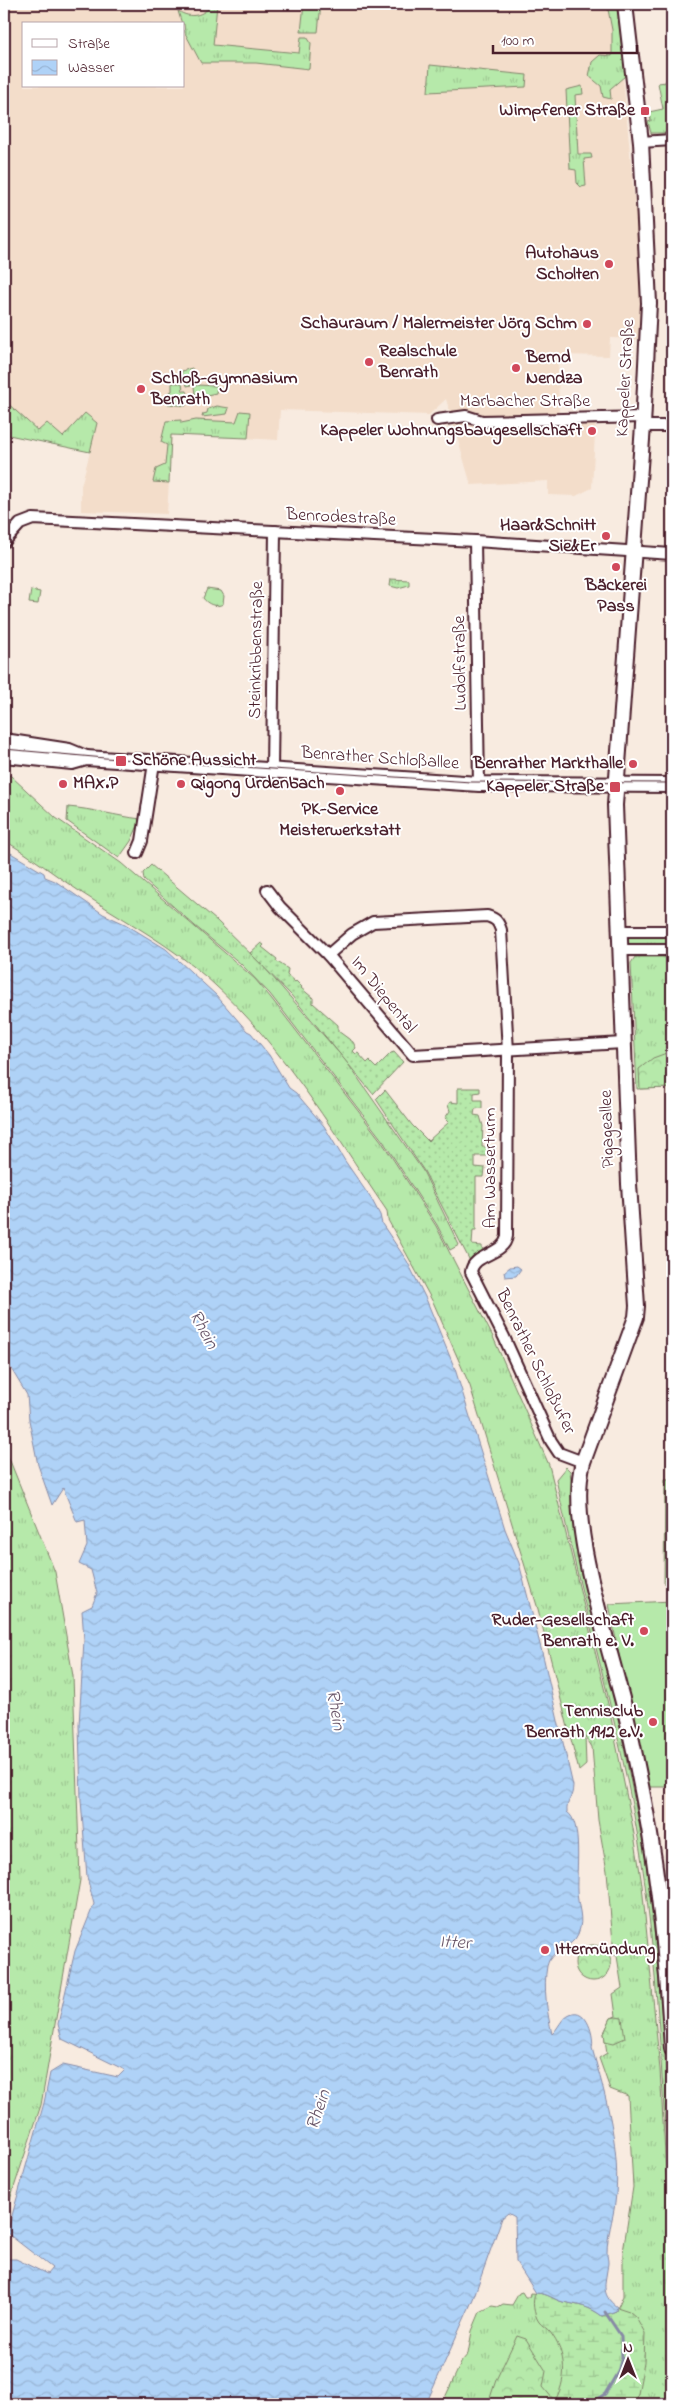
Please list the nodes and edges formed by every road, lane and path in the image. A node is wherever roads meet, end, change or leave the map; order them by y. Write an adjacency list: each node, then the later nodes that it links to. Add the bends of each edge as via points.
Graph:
1 (625, 4): 3 (street, Kappeler Straße)
2 (672, 140): 3 (street)
3 (641, 142): 5 (street, Kappeler Straße, via 648,302)
4 (437, 420): 5 (street, Marbacher Straße, via 466,416 482,421)
5 (643, 422): 6 (street, Marbacher Straße); 10 (street, Kappeler Straße)
6 (672, 426)
7 (275, 531): 8 (street, Benrodestraße); 9 (street, Benrodestraße, via 33,520 20,524); 16 (street, Steinkribbenstraße)
8 (475, 541): 10 (street, Benrodestraße); 17 (street, Ludolfstraße)
9 (4, 542)
10 (632, 551): 11 (street, Benrodestraße); 18 (street, Kappeler Straße)
11 (672, 554)
12 (4, 741): 14 (street, Benrather Schloßallee, via 77,753)
13 (4, 755): 14 (street, Benrather Schloßallee, via 72,762)
14 (86, 758): 15 (street, Benrather Schloßallee)
15 (154, 763): 16 (street, Benrather Schloßallee); 20 (street, via 142,841)
16 (272, 770): 17 (street, Benrather Schloßallee)
17 (479, 784): 18 (street, Benrather Schloßallee)
18 (615, 785): 19 (street, Benrather Schloßallee); 22 (street, Pigageallee)
19 (672, 785)
20 (137, 853)
21 (267, 890): 26 (street, Im Diepental)
22 (620, 931): 23 (street); 24 (street, Pigageallee)
23 (672, 931)
24 (620, 950): 25 (street); 27 (street, Pigageallee)
25 (672, 950)
26 (328, 955): 28 (street, Im Diepental, via 413,1055); 28 (street, via 352,934 373,922 487,916 495,919 502,930)
27 (623, 1042): 28 (street, Im Diepental); 30 (street, Pigageallee, via 638,1306)
28 (508, 1051): 29 (street, Am Wasserturm, via 506,1243)
29 (472, 1268): 30 (street, Benrather Schloßufer, via 550,1441 559,1453)
30 (583, 1462): 31 (street, via 578,1496 584,1538 624,1706 654,1858 665,1936)
31 (672, 2049)

